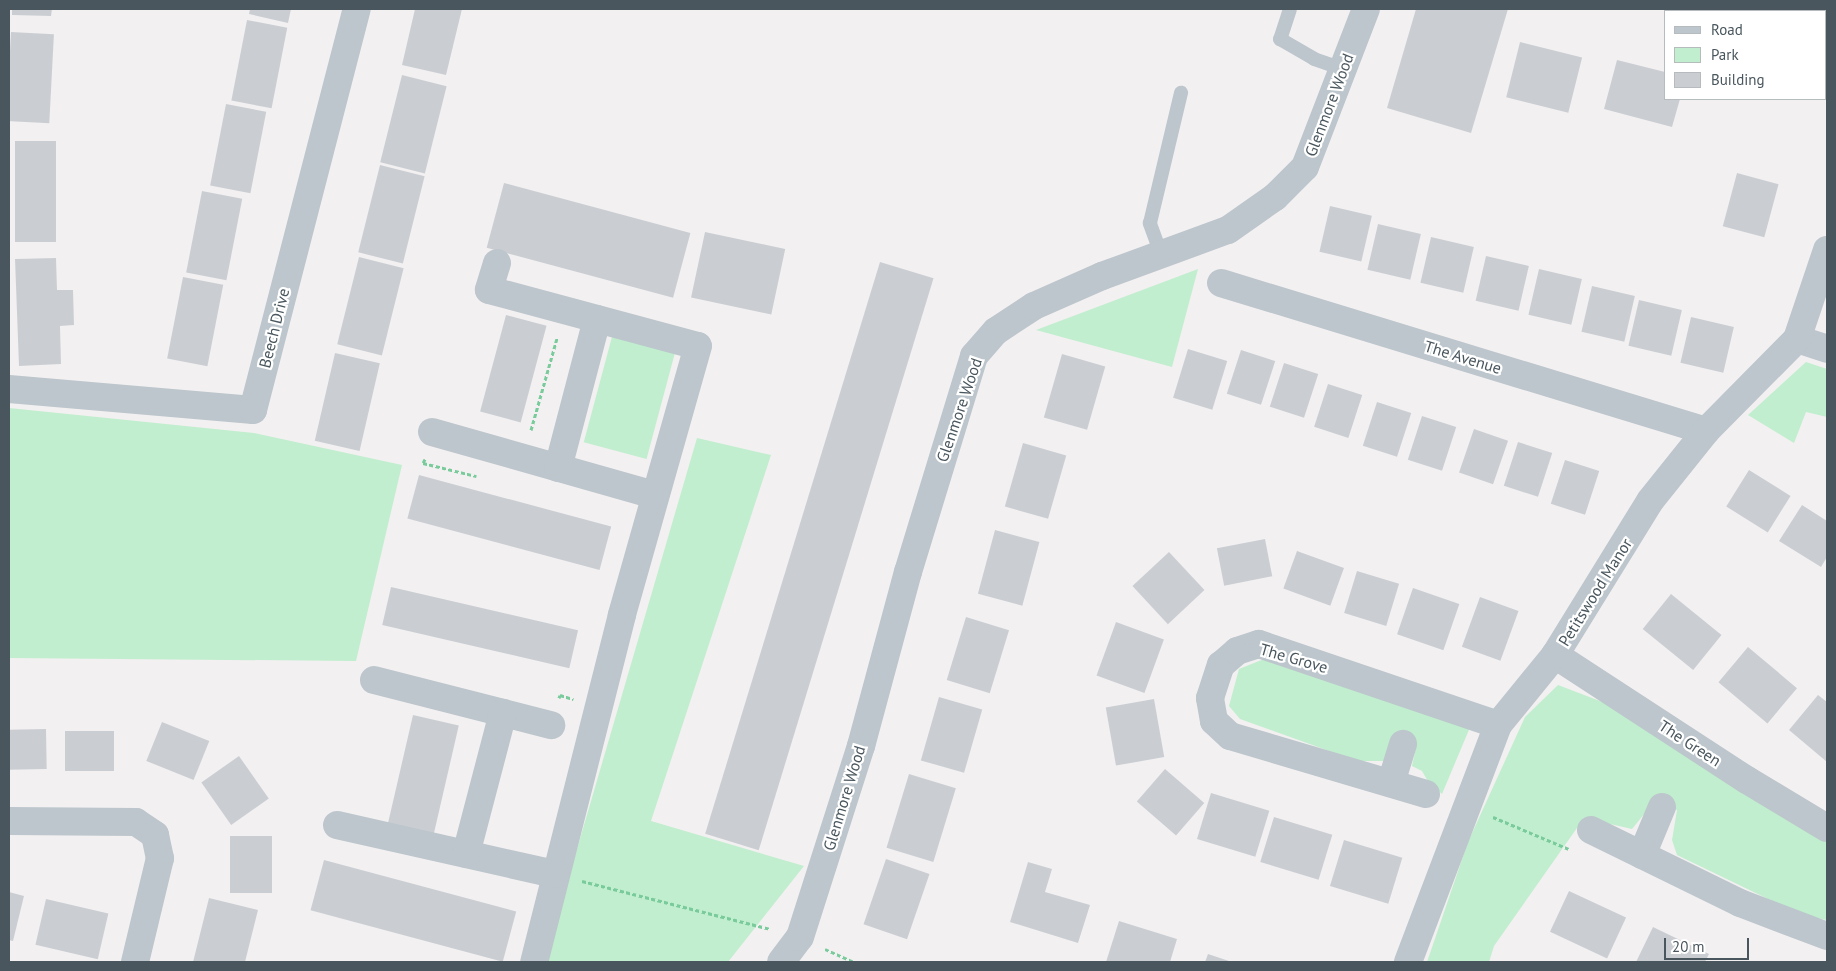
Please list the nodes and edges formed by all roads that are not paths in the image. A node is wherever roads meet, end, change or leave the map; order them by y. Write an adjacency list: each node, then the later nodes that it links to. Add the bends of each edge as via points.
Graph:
1 (357, 9): 13 (street, Beech Drive, via 253,410)
2 (1290, 9): 4 (lane, via 1280,39 1314,59)
3 (1366, 9): 4 (street, Glenmore Wood)
4 (1343, 69): 7 (street, Glenmore Wood, via 1306,167 1275,197 1228,230)
5 (1181, 93): 7 (lane, via 1150,223)
6 (1827, 250): 11 (street, Petitswood Manor)
7 (1161, 254): 37 (street, Glenmore Wood, via 1034,306 996,331 974,356 908,572 861,746 800,937)
8 (497, 263): 10 (street, via 490,290)
9 (1221, 283): 14 (street, The Avenue)
10 (598, 319): 16 (street); 17 (street, via 698,346)
11 (1797, 338): 12 (street); 14 (street, Petitswood Manor)
12 (1827, 349)
13 (9, 389)
14 (1706, 431): 18 (street, Petitswood Manor, via 1650,502)
15 (432, 432): 16 (street)
16 (558, 468): 17 (street)
17 (655, 496): 33 (street)
18 (1556, 655): 22 (street, Petitswood Manor); 29 (street, The Green, via 1747,780)
19 (374, 680): 20 (street)
20 (503, 713): 21 (street); 31 (street)
21 (551, 725)
22 (1498, 725): 24 (street, The Grove, via 1260,644 1237,651 1221,665 1210,698 1214,721 1230,736); 38 (street, Petitswood Manor)
23 (1403, 744): 24 (street)
24 (1390, 783): 25 (street, The Grove)
25 (1426, 794)
26 (1662, 807): 32 (street)
27 (9, 821): 35 (street, via 136,822 155,835 160,858)
28 (337, 826): 31 (street)
29 (1827, 828)
30 (1591, 830): 32 (street)
31 (466, 854): 33 (street)
32 (1642, 855): 34 (street, via 1740,904)
33 (555, 874): 36 (street)
34 (1827, 936)
35 (135, 962)
36 (534, 962)
37 (781, 962)
38 (1408, 962)

